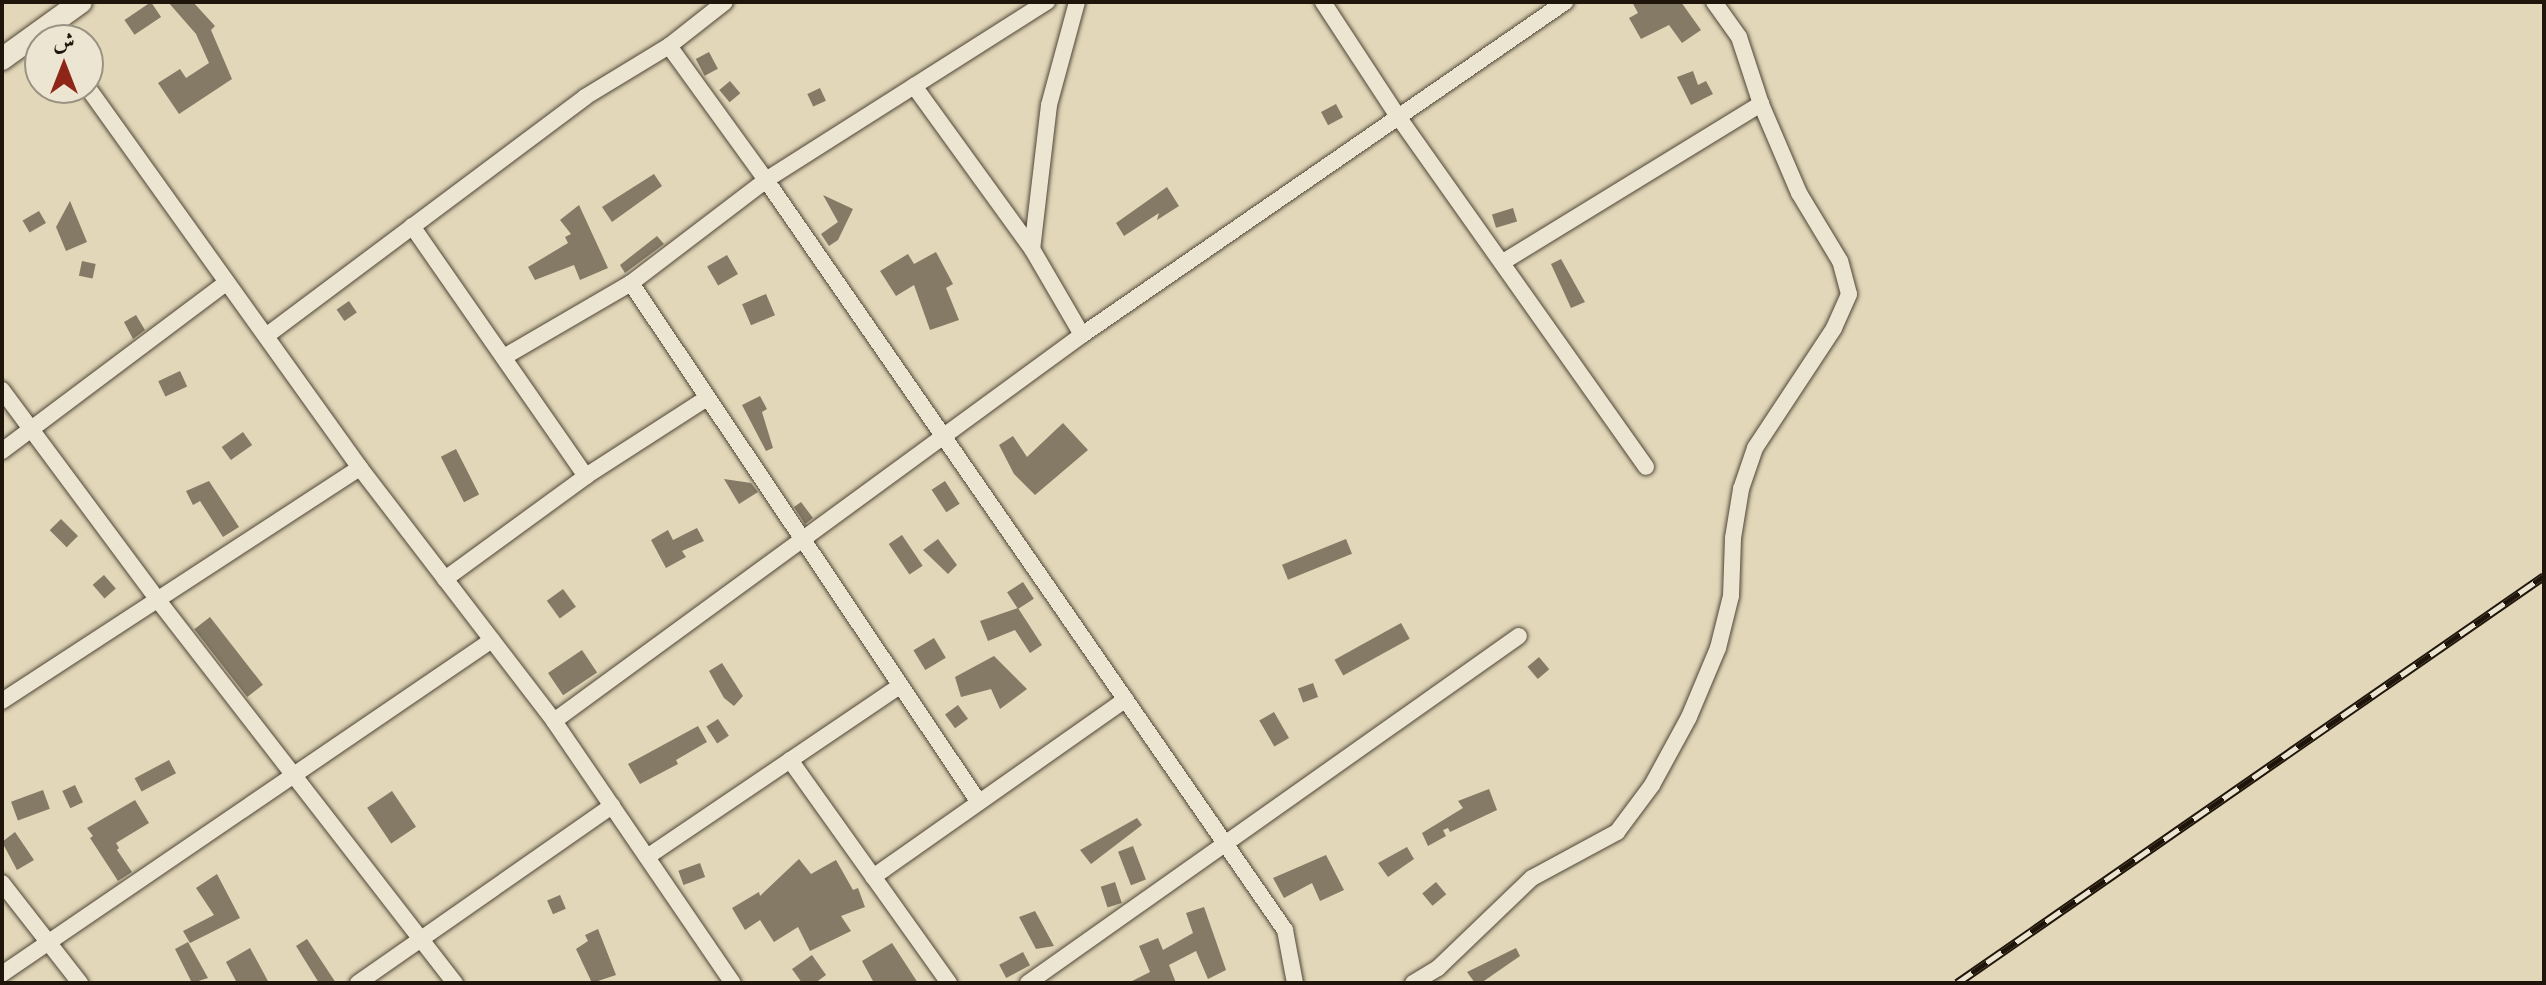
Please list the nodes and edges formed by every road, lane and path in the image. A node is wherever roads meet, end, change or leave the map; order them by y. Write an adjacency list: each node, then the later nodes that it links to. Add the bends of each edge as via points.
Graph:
1 (81, 2): 8 (main road)
2 (725, 2): 9 (street)
3 (1047, 2): 12 (street)
4 (1077, 2): 18 (street, via 1049,105)
5 (1323, 2): 15 (street)
6 (1565, 2): 15 (street)
7 (1714, 2): 14 (street, via 1739,37)
8 (59, 24)
9 (669, 46): 16 (street); 17 (street, via 585,97)
10 (24, 47): 11 (main road)
11 (2, 59)
12 (914, 86): 16 (street); 18 (street)
13 (99, 104): 20 (street)
14 (1761, 104): 19 (street); 60 (street, via 1799,193 1840,261 1849,294 1834,328 1755,448 1741,489 1731,596 1718,648 1652,785 1617,832 1532,878 1438,968)
15 (1397, 115): 19 (street); 22 (street)
16 (766, 180): 21 (street); 28 (street)
17 (412, 226): 23 (street); 24 (street)
18 (1032, 249): 22 (street)
19 (1503, 262): 30 (street)
20 (227, 282): 23 (street); 27 (street)
21 (631, 283): 24 (street); 26 (street)
22 (1082, 335): 28 (street)
23 (266, 336): 31 (street)
24 (504, 357): 32 (street)
25 (2, 390): 27 (street)
26 (707, 398): 32 (street); 33 (street)
27 (32, 430): 29 (street); 35 (street)
28 (943, 437): 33 (street); 39 (street)
29 (2, 451)
30 (1646, 467)
31 (360, 468): 34 (street); 35 (street)
32 (586, 476): 34 (street)
33 (801, 541): 38 (street); 41 (street)
34 (445, 579): 37 (street)
35 (157, 599): 40 (street); 43 (street)
36 (1519, 636): 46 (street)
37 (492, 640): 41 (street); 43 (street)
38 (900, 686): 42 (street); 44 (street)
39 (1126, 699): 44 (street); 46 (street)
40 (2, 701)
41 (554, 721): 45 (street)
42 (790, 760): 47 (street); 48 (street)
43 (295, 776): 50 (street); 51 (street)
44 (978, 801): 48 (street)
45 (612, 806): 47 (street); 50 (street)
46 (1226, 843): 58 (street); 59 (street, via 1285,930)
47 (647, 857): 53 (street)
48 (873, 877): 57 (street)
49 (2, 883): 51 (street)
50 (422, 940): 55 (street); 56 (street)
51 (47, 941): 52 (street); 54 (street)
52 (2, 974)
53 (729, 981)
54 (80, 983)
55 (358, 983)
56 (455, 983)
57 (949, 983)
58 (1028, 983)
59 (1295, 983)
60 (1413, 983)

